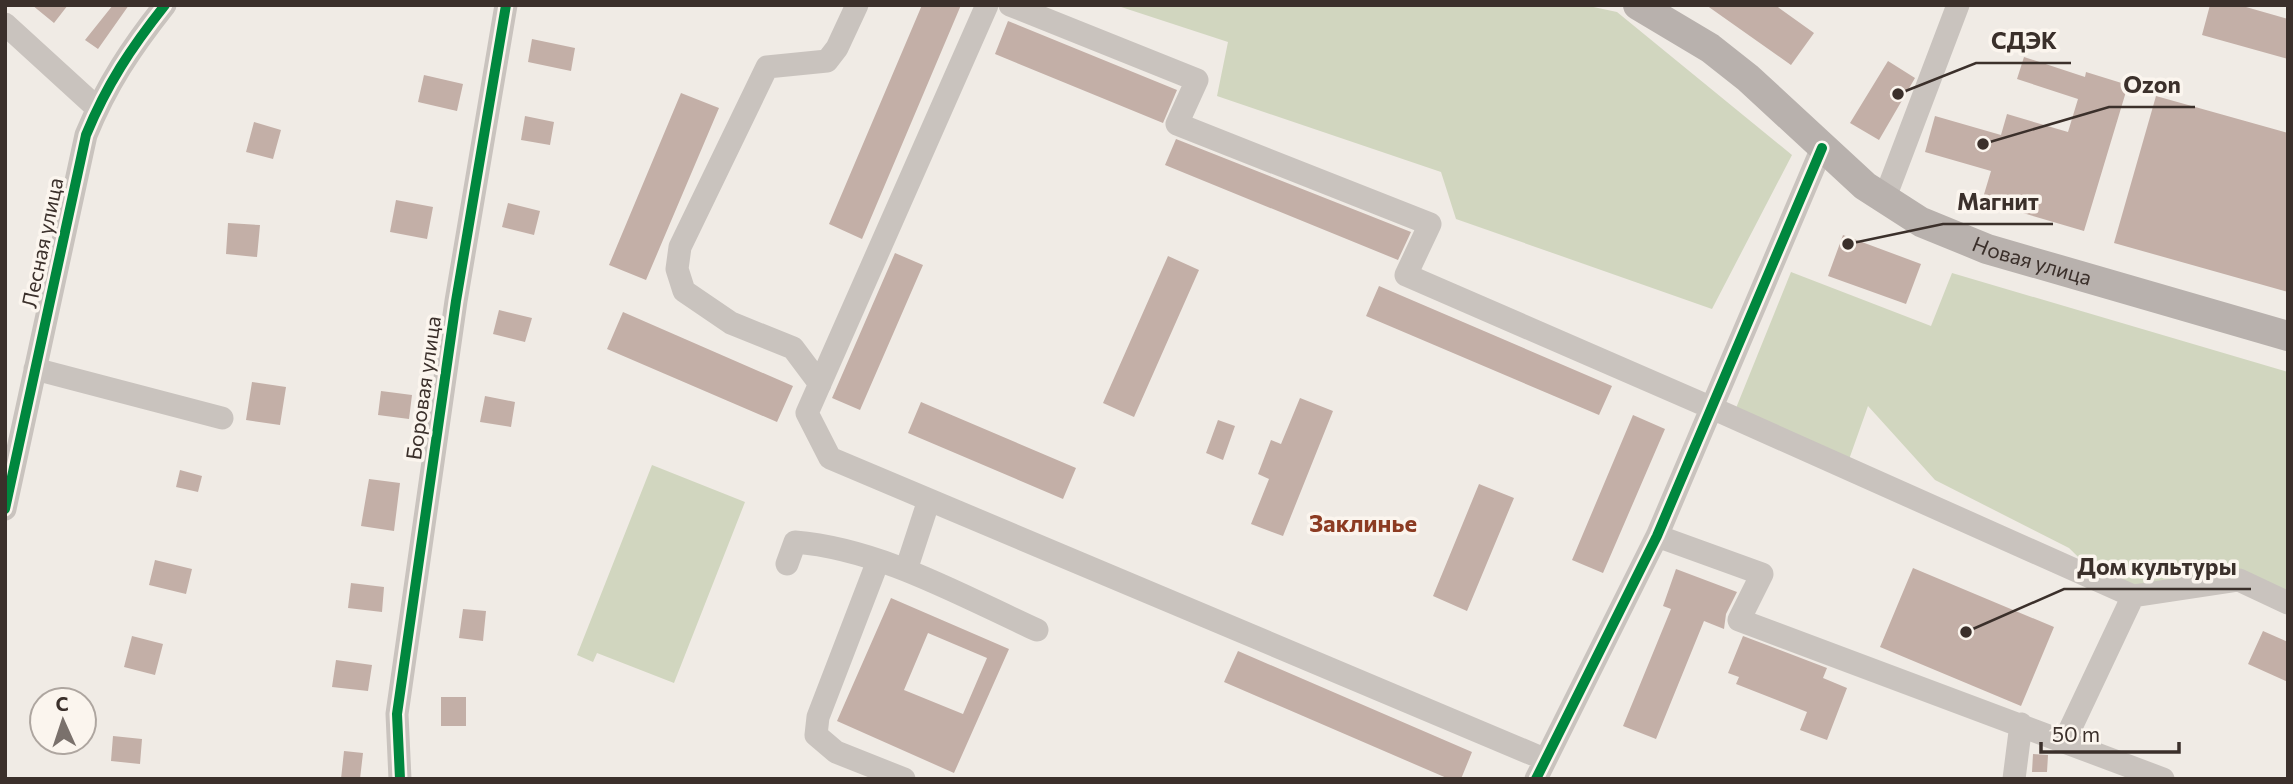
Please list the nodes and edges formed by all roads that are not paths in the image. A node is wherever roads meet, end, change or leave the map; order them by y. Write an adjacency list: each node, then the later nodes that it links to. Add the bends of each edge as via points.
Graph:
1 (165, 5): 9 (street, Лесная улица, via 125,55)
2 (506, 5): 30 (street, Боровая улица, via 456,301 397,714)
3 (856, 5): 14 (street, via 827,61 768,66 680,247 677,269 684,290 693,298 731,323 793,348)
4 (987, 5): 14 (street)
5 (1010, 5): 15 (street, via 1197,80 1177,124 1430,224 1406,275)
6 (1638, 5): 10 (main road, Новая улица, via 1710,48)
7 (1958, 5): 11 (street)
8 (5, 24): 9 (street)
9 (97, 108): 13 (street, Лесная улица, via 86,135)
10 (1822, 148): 11 (main road, Новая улица); 15 (street)
11 (1884, 200): 12 (main road, Новая улица, via 1921,222 1987,249)
12 (2288, 336)
13 (35, 369): 16 (street); 17 (street, Лесная улица)
14 (820, 384): 18 (street, via 807,413 830,458)
15 (1712, 408): 20 (street); 24 (street)
16 (222, 418)
17 (9, 475): 19 (street, Лесная улица)
18 (929, 500): 23 (street); 29 (street)
19 (5, 509)
20 (1657, 536): 27 (street, via 1762,574 1738,620); 29 (street)
21 (878, 561): 22 (street, via 825,544 795,542); 23 (street); 31 (street, via 818,718 816,734 836,752)
22 (788, 564)
23 (905, 570): 26 (street)
24 (2133, 596): 25 (street, via 2239,580); 28 (street)
25 (2288, 603)
26 (1037, 629)
27 (2021, 724): 28 (street); 32 (street)
28 (2065, 740): 33 (street)
29 (1540, 769)
30 (400, 779)
31 (904, 779)
32 (2014, 779)
33 (2163, 779)

